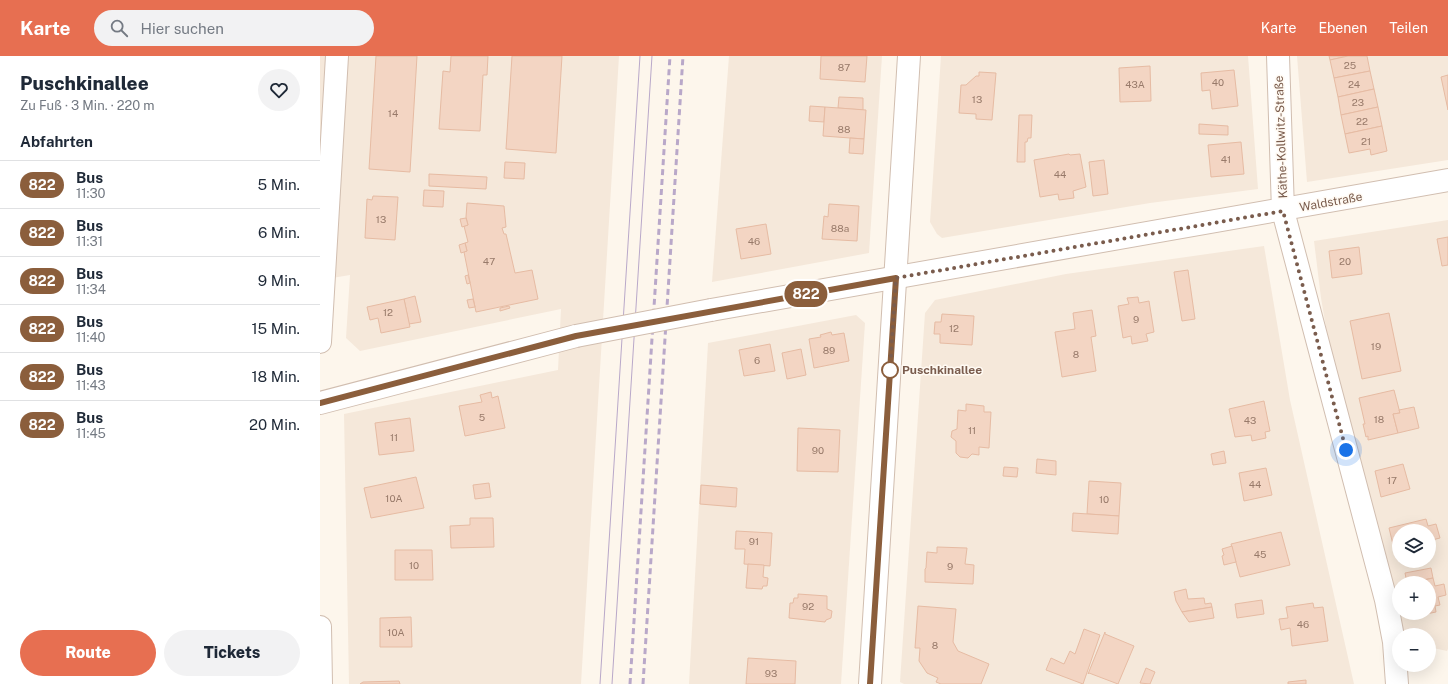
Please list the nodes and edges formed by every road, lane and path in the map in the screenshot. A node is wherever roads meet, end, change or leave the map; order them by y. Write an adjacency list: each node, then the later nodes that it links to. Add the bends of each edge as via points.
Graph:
1 (337, 56): 7 (street)
2 (909, 56): 6 (street)
3 (1278, 56): 5 (street, Käthe-Kollwitz-Straße)
4 (1448, 180): 5 (street, Waldstraße)
5 (1283, 211): 6 (street, Waldstraße); 12 (street, Käthe-Kollwitz-Straße, via 1386,600 1394,642)
6 (896, 278): 8 (street, Waldstraße, bridge, via 576,336); 11 (street)
7 (320, 342)
8 (320, 404)
9 (320, 627): 10 (street)
10 (321, 684)
11 (870, 684)
12 (1397, 684)

